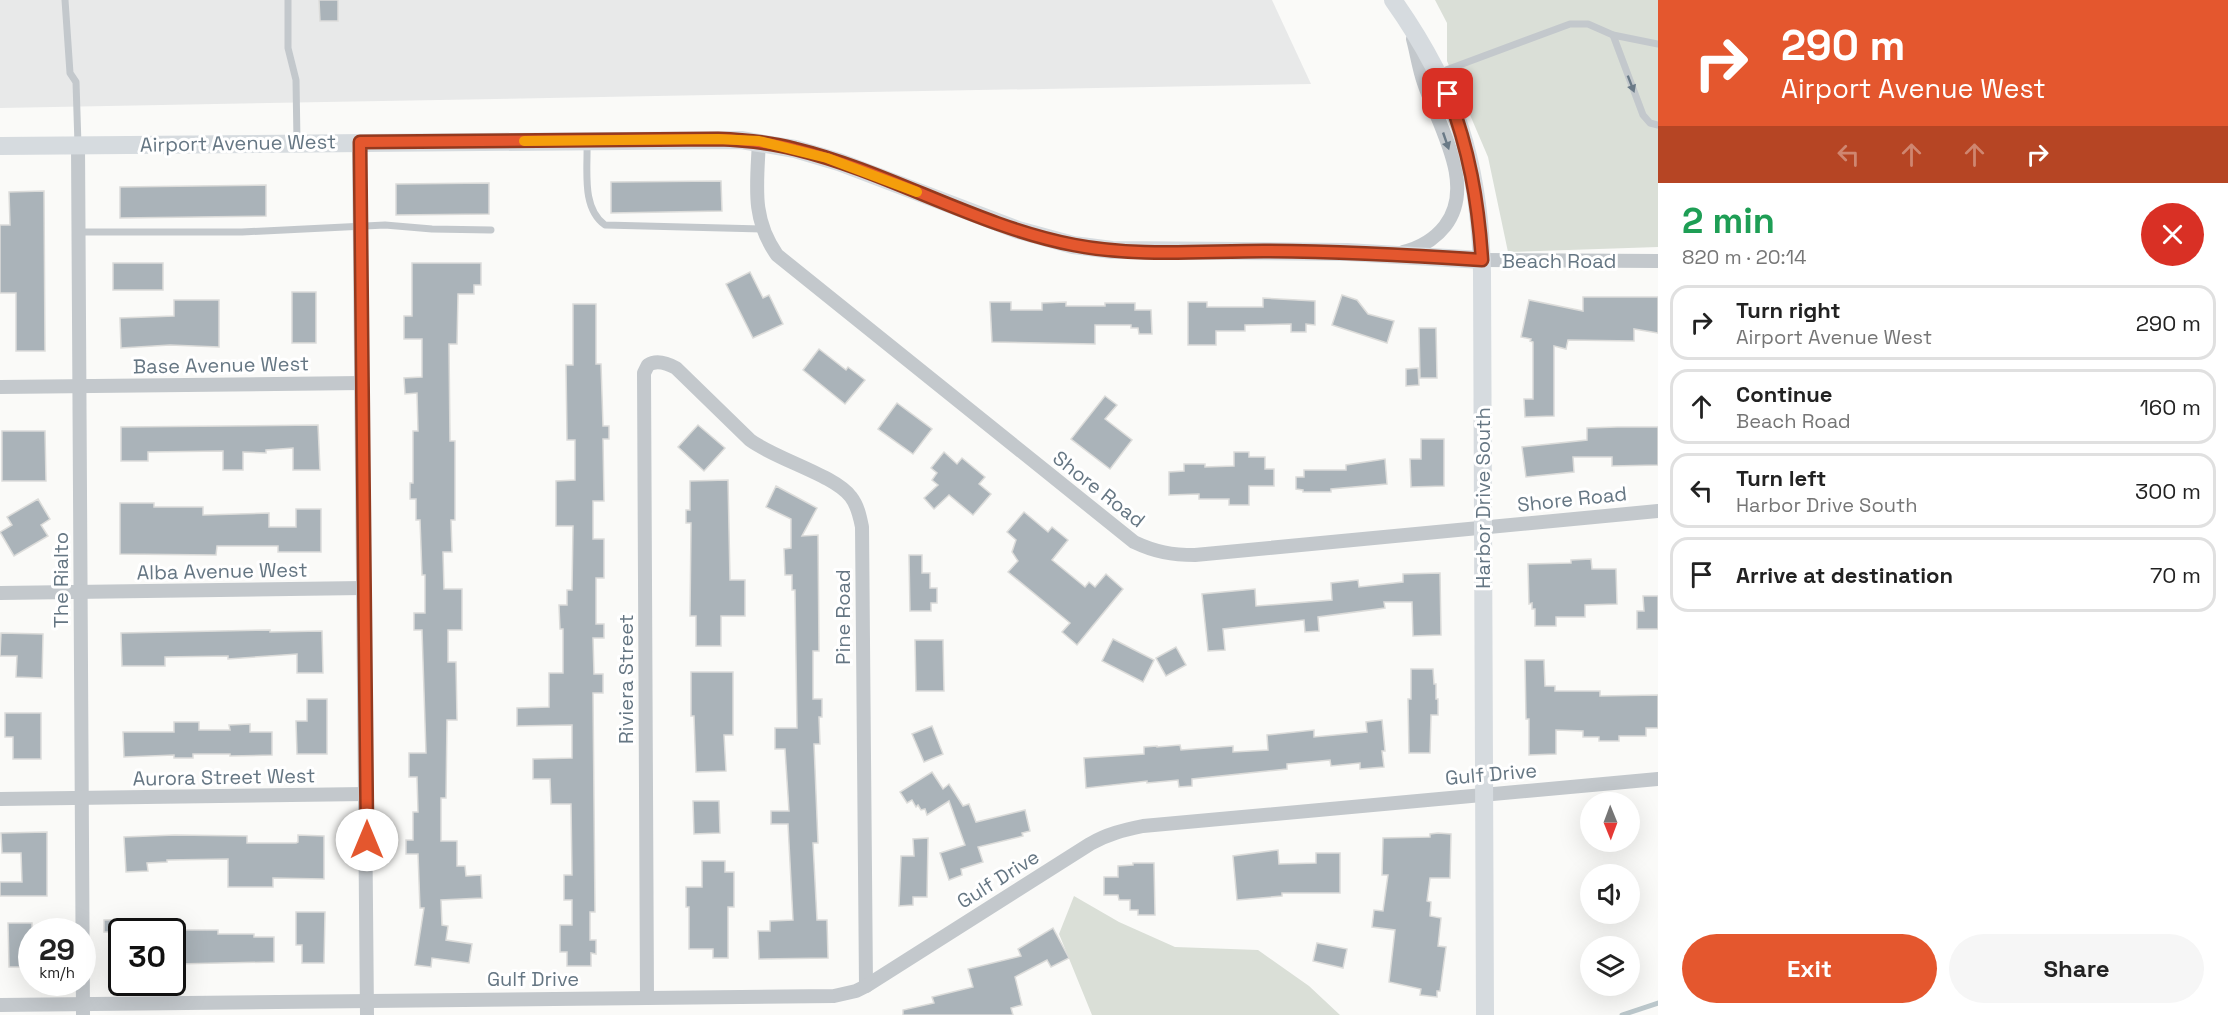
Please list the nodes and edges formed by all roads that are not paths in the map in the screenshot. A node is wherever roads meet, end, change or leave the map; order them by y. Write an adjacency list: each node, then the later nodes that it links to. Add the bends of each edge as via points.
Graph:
1 (65, 0): 13 (lane, via 70,73 76,82)
2 (288, 0): 11 (lane, via 288,48 296,80)
3 (1393, 0): 4 (street, Harbor Drive South)
4 (1410, 25): 7 (street, Harbor Drive South); 19 (street, one-way to 19, via 1424,82 1450,153 1457,195 1452,215 1439,234 1418,247)
5 (1612, 35): 6 (lane); 7 (lane, via 1588,24 1570,24); 8 (lane, one-way to 8, via 1643,115)
6 (1658, 44)
7 (1438, 73): 20 (street, Harbor Drive South, via 1467,151 1478,203)
8 (1658, 125)
9 (587, 140): 10 (street, Airport Avenue West); 12 (street, Airport Avenue West); 16 (lane, via 589,197 593,213 606,225)
10 (759, 141): 16 (street, Shore Road, via 757,211); 19 (street, Beach Road, via 838,162 992,221 1073,245 1132,251)
11 (297, 142): 12 (street, Airport Avenue West); 13 (street, Airport Avenue West)
12 (360, 142): 15 (street)
13 (78, 145): 14 (street, Airport Avenue West); 18 (street, The Rialto)
14 (0, 146)
15 (361, 225): 17 (lane); 18 (lane, via 242,232); 23 (street)
16 (762, 229): 27 (street, Shore Road, via 787,266 1134,542 1148,549 1195,555)
17 (491, 230)
18 (78, 232): 24 (street, The Rialto)
19 (1393, 254): 20 (street, Beach Road)
20 (1482, 260): 21 (street, Beach Road); 27 (street, Harbor Drive South)
21 (1658, 261)
22 (650, 363): 36 (street, Pine Road, via 676,368 750,440 763,450 841,486 859,512); 37 (street, Riviera Street, via 644,373)
23 (362, 383): 24 (street, Base Avenue West); 28 (street)
24 (80, 386): 25 (street, Base Avenue West); 29 (street, The Rialto)
25 (0, 387)
26 (1658, 511): 27 (street, Shore Road)
27 (1483, 528): 33 (street, Harbor Drive South)
28 (363, 588): 29 (street, Alba Avenue West); 32 (street)
29 (81, 592): 30 (street, Alba Avenue West); 34 (street, The Rialto)
30 (0, 593)
31 (1658, 779): 33 (street, Gulf Drive)
32 (366, 794): 34 (street, Aurora Street West); 38 (street)
33 (1485, 794): 36 (street, Gulf Drive, via 1143,826 1104,836); 42 (street, Harbor Drive South)
34 (82, 798): 35 (street, Aurora Street West); 40 (street, The Rialto)
35 (0, 799)
36 (866, 986): 37 (street, Gulf Drive, via 834,996)
37 (647, 998): 38 (street, Gulf Drive)
38 (368, 999): 40 (street, Gulf Drive); 41 (street)
39 (0, 1005): 40 (street, Gulf Drive)
40 (83, 1009)
41 (367, 1015)
42 (1485, 1015)

